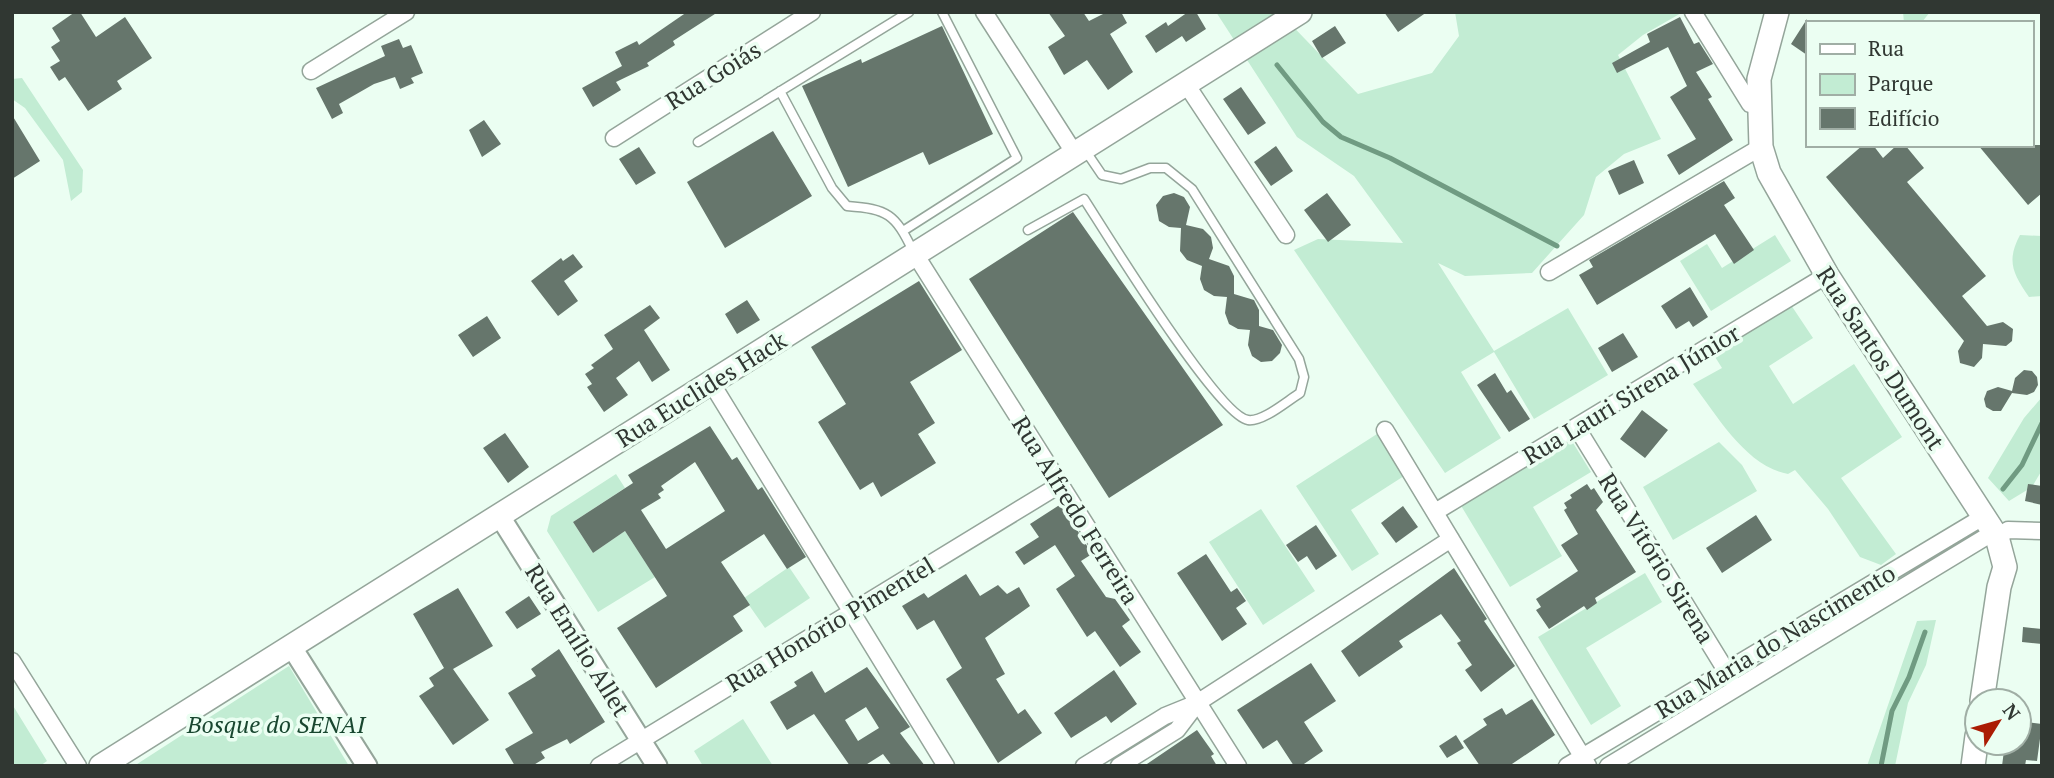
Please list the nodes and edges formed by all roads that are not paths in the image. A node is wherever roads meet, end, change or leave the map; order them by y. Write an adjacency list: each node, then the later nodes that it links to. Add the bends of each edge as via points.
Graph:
1 (406, 12): 9 (street)
2 (812, 12): 13 (street, Rua Goiás)
3 (909, 12): 11 (lane)
4 (942, 12): 18 (lane, via 1017,158)
5 (984, 12): 16 (street)
6 (1300, 12): 10 (main road, Rua Euclides Hack)
7 (1693, 12): 12 (street, via 1750,104)
8 (1777, 12): 12 (main road, Rua Santos Dumont, via 1759,79)
9 (311, 71)
10 (1186, 84): 16 (main road, Rua Euclides Hack); 19 (street)
11 (780, 91): 14 (lane); 18 (lane, via 832,188 847,205 891,214)
12 (1759, 106): 15 (main road, Rua Santos Dumont)
13 (614, 138)
14 (698, 142)
15 (1761, 147): 21 (street); 22 (main road, Rua Santos Dumont, via 1774,183)
16 (1079, 151): 17 (lane, via 1102,174 1121,178 1166,168 1192,188 1299,359 1304,377 1300,393 1255,420 1245,420 1230,410 1178,342 1084,199); 20 (main road, Rua Euclides Hack)
17 (1028, 230)
18 (903, 231): 20 (lane)
19 (1286, 235)
20 (915, 254): 23 (main road, Rua Euclides Hack); 26 (street, Rua Alfredo Ferreira)
21 (1549, 272)
22 (1827, 275): 24 (street, Rua Lauri Sirena Júnior); 29 (main road, Rua Santos Dumont)
23 (712, 384): 28 (main road, Rua Euclides Hack); 34 (street)
24 (1577, 428): 27 (street, Rua Lauri Sirena Júnior); 39 (street, Rua Vitório Sirena)
25 (1385, 430): 27 (street)
26 (1061, 484): 34 (street, Rua Honório Pimentel); 42 (street, Rua Alfredo Ferreira)
27 (1435, 512): 31 (street)
28 (499, 515): 37 (main road, Rua Euclides Hack); 45 (street, Rua Emílio Allet)
29 (1991, 529): 30 (street); 32 (street, Rua Maria do Nascimento); 33 (street, Rua Maria do Nascimento); 40 (main road, Rua Santos Dumont, via 2005,567)
30 (2042, 531)
31 (1451, 538): 42 (street); 47 (street)
32 (1886, 574): 33 (lane); 35 (street, Rua Maria do Nascimento)
33 (1896, 592): 36 (street, Rua Maria do Nascimento)
34 (851, 611): 45 (street, Rua Honório Pimentel); 54 (street)
35 (1815, 616): 36 (lane); 39 (street, Rua Maria do Nascimento)
36 (1827, 634): 41 (street, Rua Maria do Nascimento)
37 (291, 646): 50 (main road, Rua Euclides Hack); 51 (street)
38 (12, 661): 49 (street)
39 (1726, 670): 41 (street, Rua Vitório Sirena); 43 (street, Rua Maria do Nascimento)
40 (1984, 687)
41 (1736, 688): 44 (street, Rua Maria do Nascimento)
42 (1197, 703): 46 (street); 48 (street, via 1177,730); 56 (street, Rua Alfredo Ferreira)
43 (1668, 704): 44 (lane); 47 (street, Rua Maria do Nascimento)
44 (1681, 722): 58 (street, Rua Maria do Nascimento)
45 (640, 739): 52 (street, Rua Honório Pimentel); 53 (street, Rua Emílio Allet)
46 (1119, 744): 48 (street); 55 (street)
47 (1585, 761): 57 (street, Rua Maria do Nascimento)
48 (1124, 763)
49 (79, 766)
50 (101, 766)
51 (367, 766)
52 (599, 766)
53 (657, 766)
54 (946, 766)
55 (1084, 766)
56 (1238, 766)
57 (1567, 766)
58 (1608, 766)

